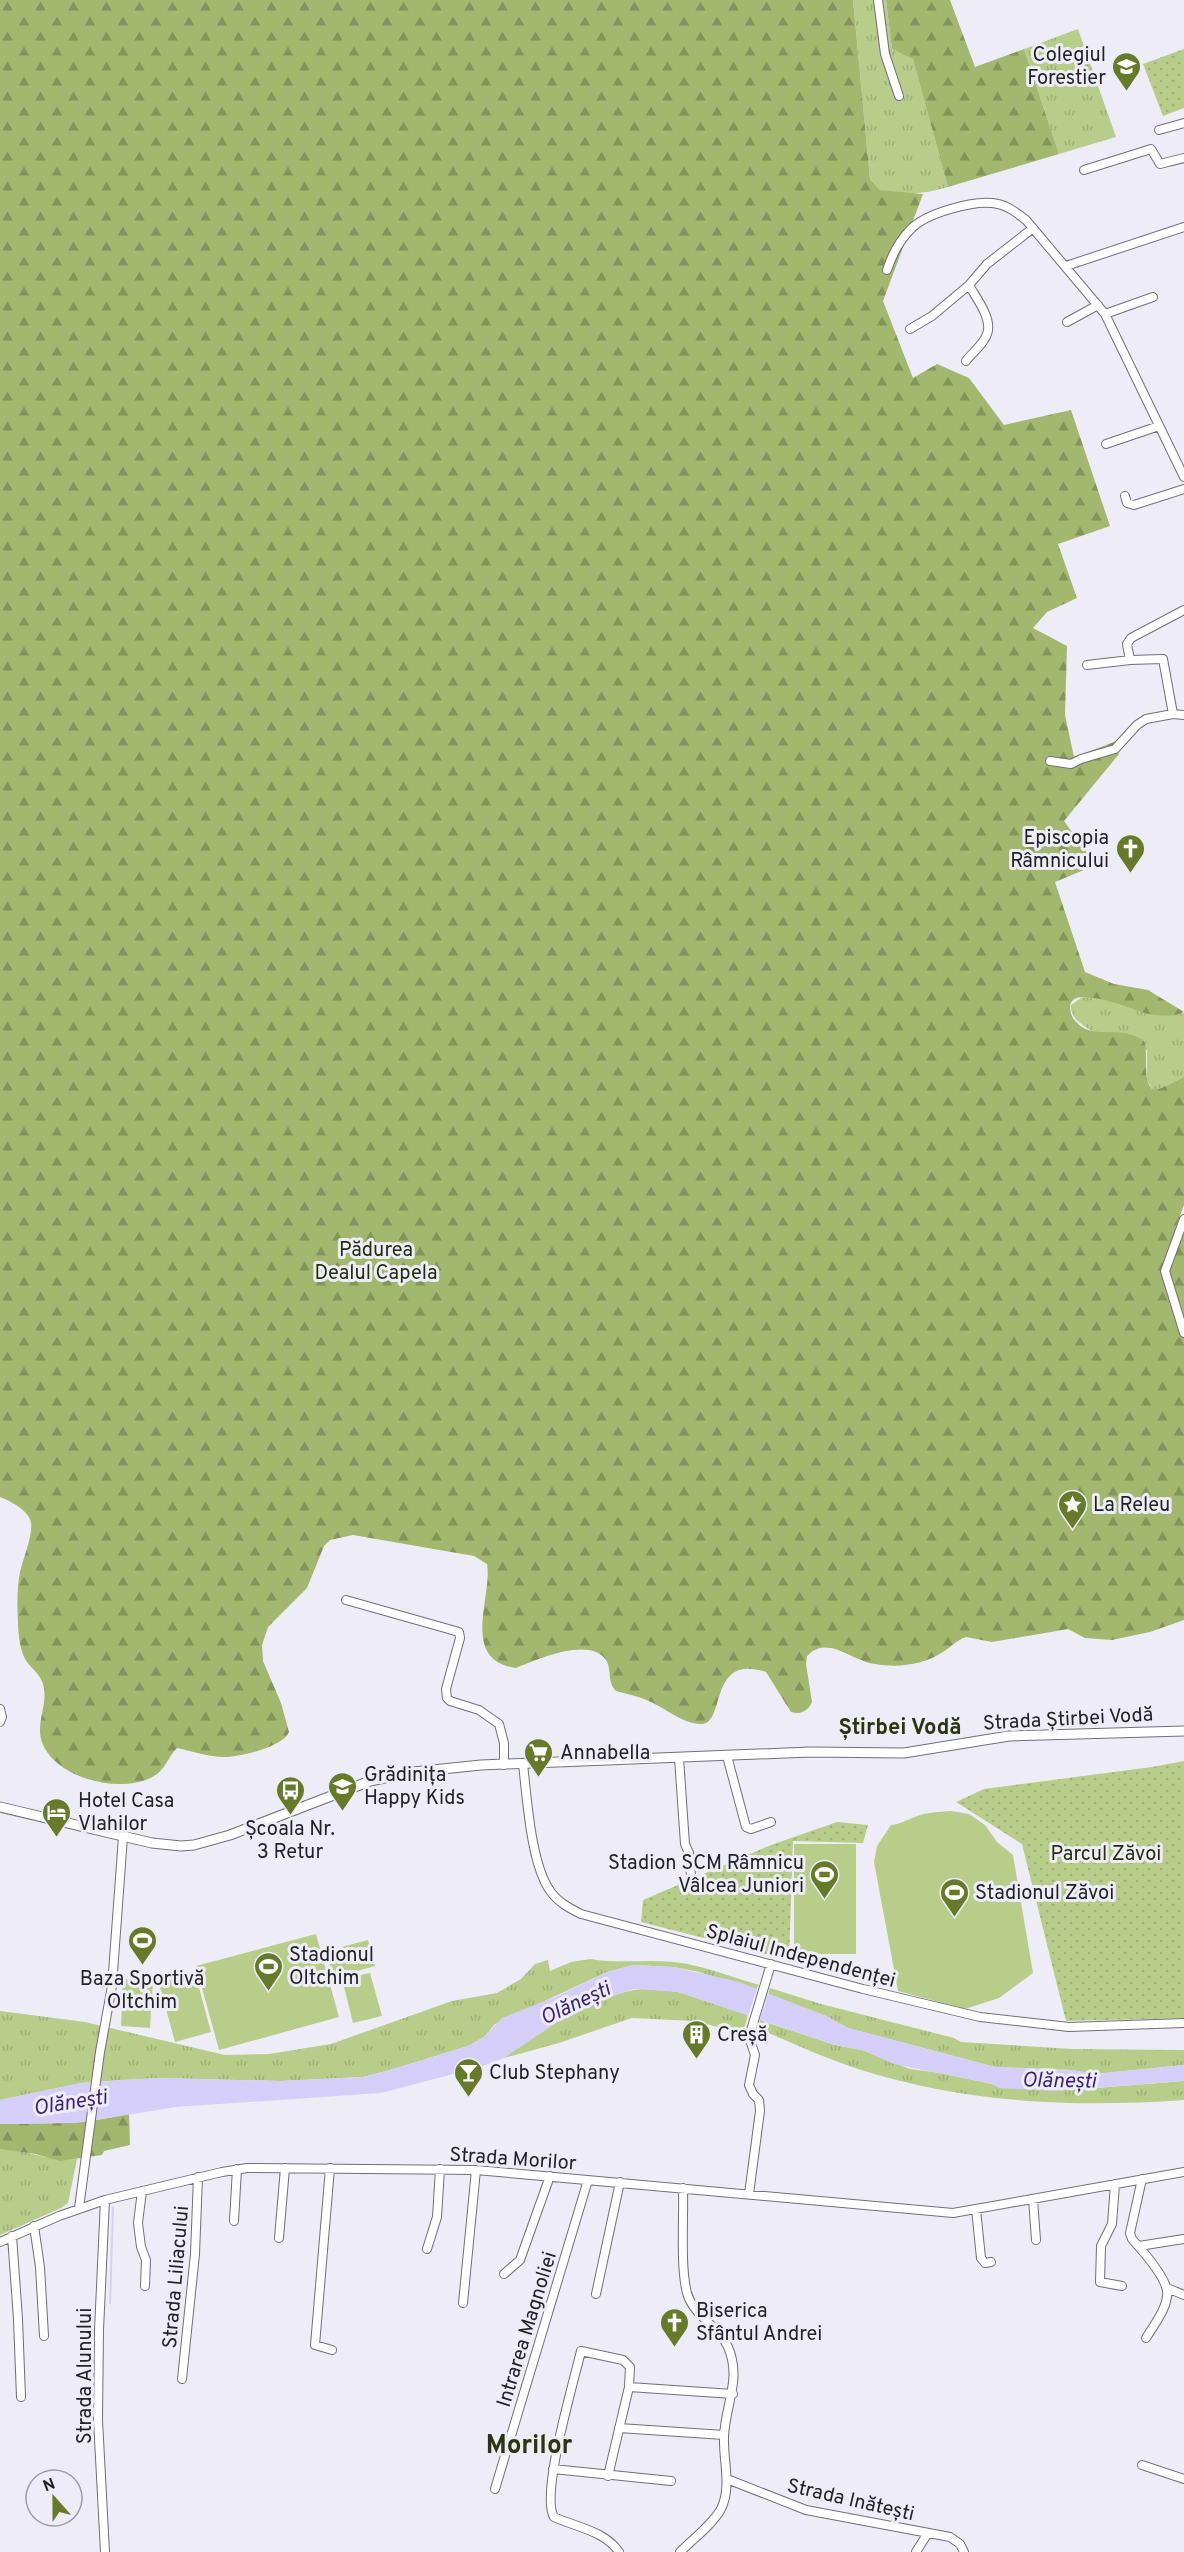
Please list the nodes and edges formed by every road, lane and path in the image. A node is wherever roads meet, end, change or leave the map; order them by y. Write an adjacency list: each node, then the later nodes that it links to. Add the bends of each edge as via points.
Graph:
1 (878, 0): 2 (street, via 885,54)
2 (899, 96)
3 (1184, 123): 4 (street)
4 (1160, 130)
5 (1184, 158): 6 (street, via 1160,164 1151,149)
6 (1084, 170)
7 (1184, 226): 9 (street)
8 (1033, 228): 9 (street); 10 (street, via 996,203 957,208 911,228); 11 (street, via 987,264)
9 (1066, 266): 13 (street)
10 (887, 270)
11 (969, 285): 16 (street); 17 (street, via 988,328 985,338)
12 (1153, 297): 14 (street)
13 (1098, 305): 14 (street); 15 (street)
14 (1105, 314): 18 (street)
15 (1067, 322)
16 (910, 329)
17 (966, 361)
18 (1160, 426): 19 (street); 20 (street)
19 (1106, 444)
20 (1184, 477)
21 (1184, 489): 22 (street, via 1134,505 1127,503)
22 (1125, 496)
23 (1184, 610): 24 (street, via 1128,641)
24 (1130, 660): 25 (street); 26 (street, via 1163,658)
25 (1087, 665)
26 (1173, 714): 27 (street); 28 (street, via 1142,721 1115,749 1071,764)
27 (1184, 715)
28 (1050, 761)
29 (1184, 1219): 30 (street, via 1165,1271)
30 (1184, 1333)
31 (346, 1600): 38 (street, via 459,1632 447,1698 479,1710 499,1724)
32 (0, 1709): 33 (street)
33 (0, 1722)
34 (1184, 1731): 35 (main road, Strada Știrbei Vodă, via 1009,1736 904,1753 838,1751)
35 (727, 1756): 36 (main road, Strada Știrbei Vodă); 40 (street, via 746,1827)
36 (679, 1758): 37 (main road, Strada Știrbei Vodă); 42 (street)
37 (523, 1764): 38 (main road, Strada Știrbei Vodă); 43 (street, Splaiul Independenței, via 539,1868 550,1892 562,1904 592,1918)
38 (504, 1765): 41 (main road, Strada Știrbei Vodă, via 455,1767 384,1778 345,1789 208,1843 166,1845)
39 (0, 1807): 41 (main road, Strada Știrbei Vodă)
40 (771, 1822)
41 (123, 1837): 62 (street, via 112,1986)
42 (691, 1876)
43 (771, 1964): 44 (street, Splaiul Independenței, via 980,2017 1069,2026); 59 (street, via 748,2037 755,2055 749,2085 759,2100 760,2111)
44 (1184, 2023)
45 (285, 2168): 46 (street, Strada Morilor); 47 (street, Strada Morilor); 67 (street)
46 (330, 2168): 48 (street, Strada Morilor); 83 (street, via 315,2345)
47 (237, 2169): 52 (street, Strada Morilor); 64 (street)
48 (440, 2169): 49 (street, Strada Morilor); 72 (street, via 437,2217)
49 (476, 2170): 51 (street, Strada Morilor); 80 (street)
50 (1184, 2172): 53 (street, Strada Morilor)
51 (550, 2176): 54 (street, Strada Morilor); 74 (street, via 520,2260)
52 (198, 2177): 58 (street, Strada Morilor); 84 (street, Strada Liliacului)
53 (1142, 2179): 56 (street, Strada Morilor); 71 (street, via 1130,2233)
54 (588, 2180): 55 (street, Strada Morilor); 96 (street, Intrarea Magnoliei)
55 (620, 2182): 57 (street, Strada Morilor); 78 (street)
56 (1115, 2184): 60 (street, Strada Morilor); 76 (street, via 1113,2224 1101,2246 1099,2278 1102,2284)
57 (683, 2188): 59 (street, Strada Morilor); 86 (street, via 686,2285 695,2310 728,2346 735,2376)
58 (142, 2191): 61 (street, Strada Morilor); 75 (street, via 138,2223 146,2260)
59 (749, 2194): 63 (street, Strada Morilor, via 942,2212)
60 (1033, 2199): 63 (street, Strada Morilor); 69 (street)
61 (105, 2200): 62 (street, Strada Morilor); 98 (street, Strada Alunului, via 98,2420)
62 (79, 2208): 65 (street, Strada Morilor)
63 (976, 2209): 73 (street, via 981,2258 985,2263)
64 (234, 2221)
65 (34, 2226): 66 (street, Strada Morilor); 81 (street)
66 (12, 2236): 70 (street, Strada Morilor); 87 (street)
67 (279, 2238)
68 (1184, 2239): 71 (street)
69 (1036, 2240)
70 (0, 2242)
71 (1139, 2246): 77 (street)
72 (427, 2249)
73 (991, 2262)
74 (504, 2274)
75 (145, 2286)
76 (1122, 2286)
77 (1167, 2288): 79 (street); 82 (street, via 1166,2304)
78 (596, 2294)
79 (1184, 2295)
80 (463, 2303)
81 (44, 2336)
82 (1146, 2338)
83 (332, 2350)
84 (182, 2379)
85 (629, 2387): 86 (street); 88 (street); 91 (street, via 629,2364 581,2351)
86 (733, 2394): 89 (street)
87 (21, 2397)
88 (619, 2428): 89 (street); 92 (street)
89 (724, 2435): 93 (street)
90 (1142, 2465): 94 (street)
91 (553, 2469): 92 (street); 99 (street, via 549,2511 554,2517 603,2536)
92 (608, 2476): 95 (street)
93 (727, 2479): 97 (street, Strada Inătești, via 806,2510); 100 (street, via 721,2508)
94 (1184, 2479)
95 (671, 2481)
96 (495, 2489)
97 (928, 2533): 101 (street); 102 (street, Strada Inătești, via 956,2540)
98 (105, 2552)
99 (619, 2552)
100 (680, 2552)
101 (916, 2552)
102 (963, 2552)

